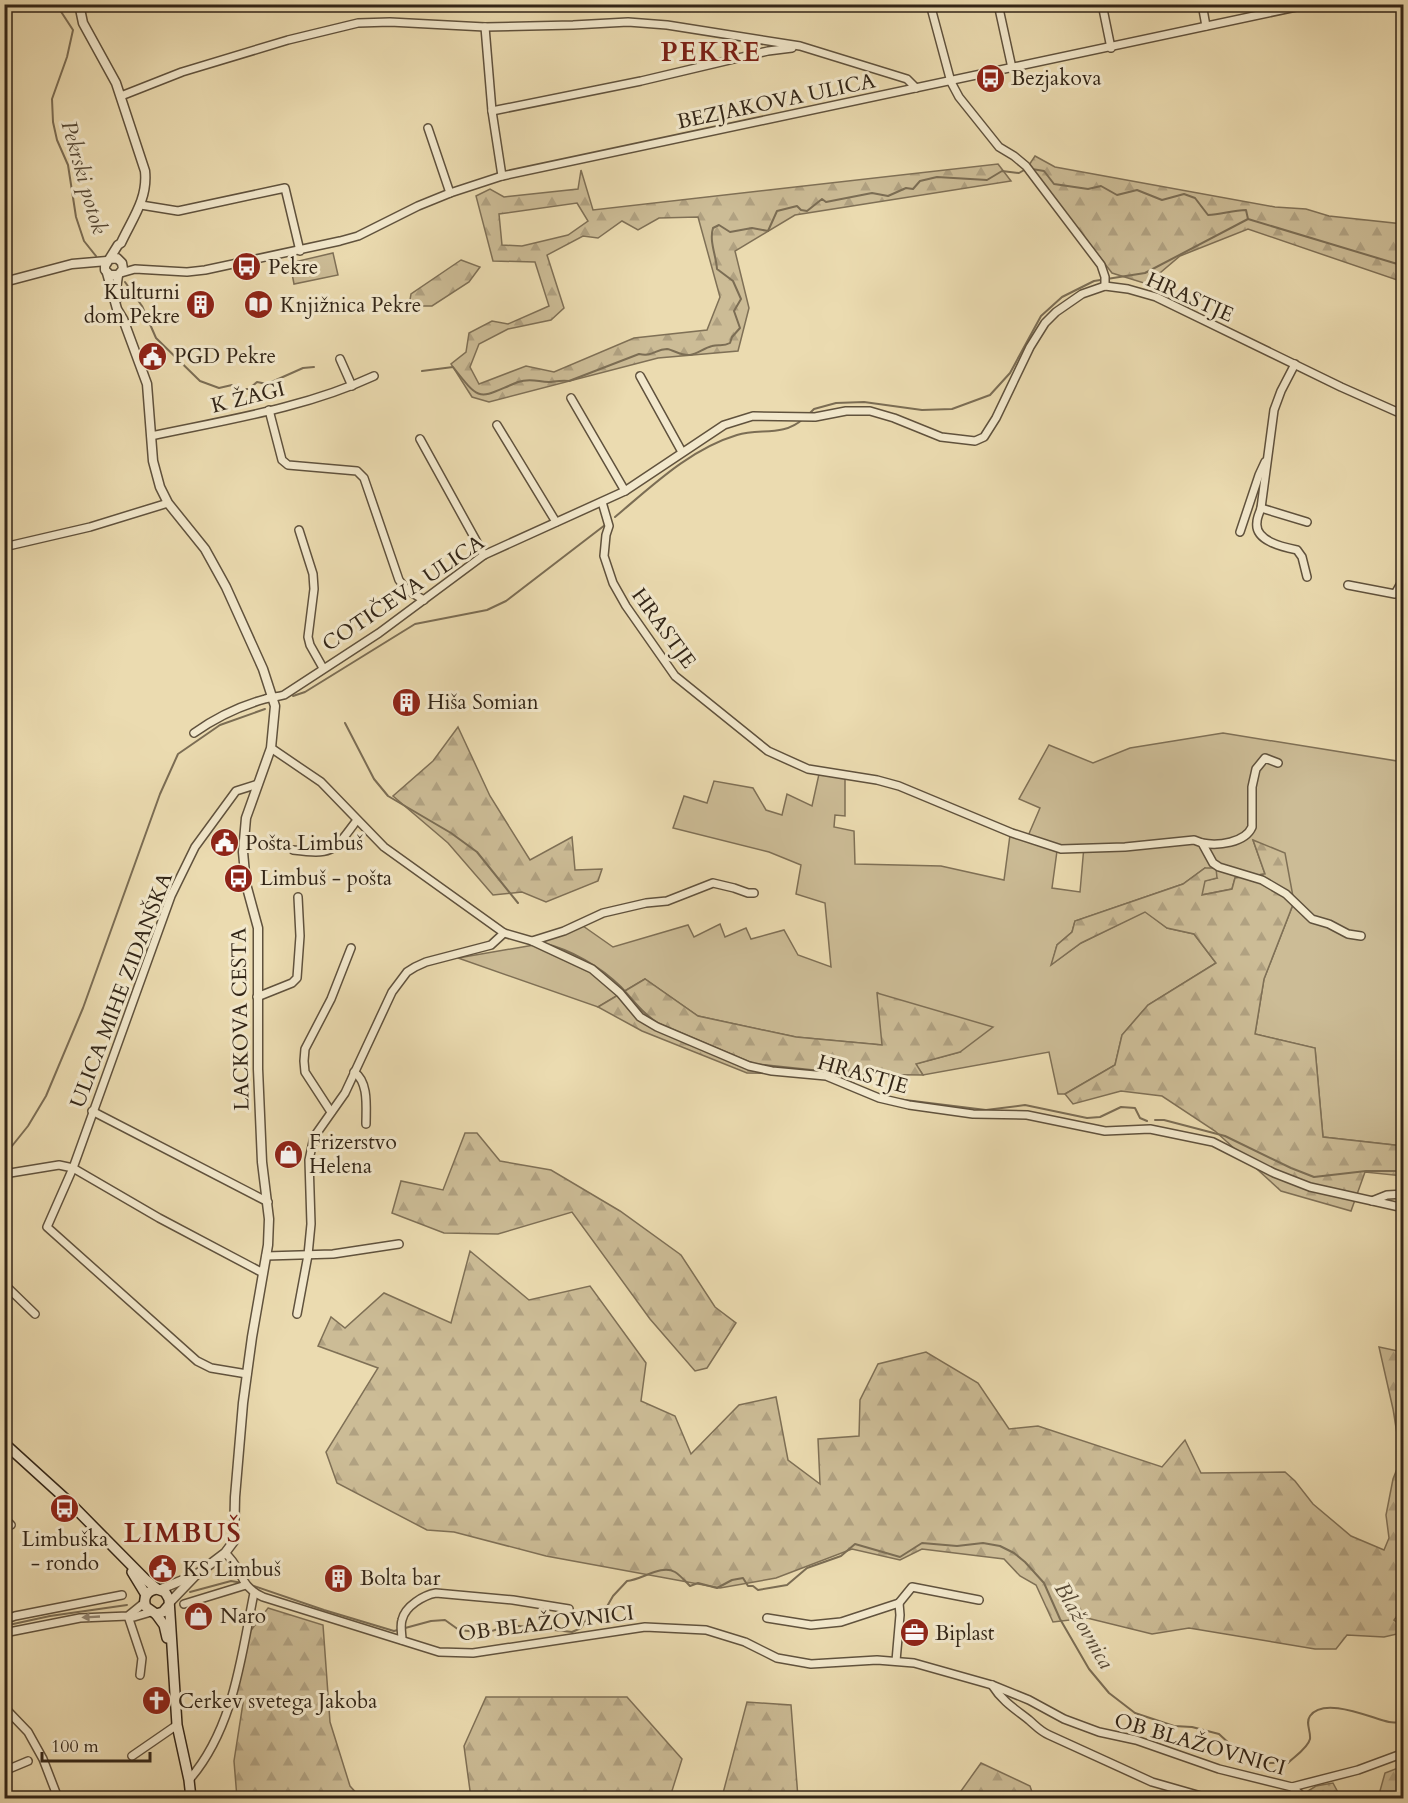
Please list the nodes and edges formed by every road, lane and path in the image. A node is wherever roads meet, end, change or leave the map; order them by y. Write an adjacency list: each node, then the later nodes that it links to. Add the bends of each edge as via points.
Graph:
1 (79, 4): 16 (street, via 83,23)
2 (930, 4): 14 (street)
3 (998, 4): 13 (street)
4 (1102, 4): 12 (street)
5 (1202, 4): 9 (street)
6 (1268, 4): 8 (street)
7 (1310, 4): 8 (street, BEZJAKOVA ULICA)
8 (1270, 13): 9 (street, BEZJAKOVA ULICA)
9 (1206, 26): 12 (street, BEZJAKOVA ULICA)
10 (485, 27): 11 (street, via 667,24); 16 (street, via 358,24 235,55); 17 (street)
11 (801, 46): 15 (street, via 908,79); 17 (street)
12 (1111, 48): 13 (street, BEZJAKOVA ULICA)
13 (1012, 68): 14 (street, BEZJAKOVA ULICA)
14 (951, 82): 15 (street, BEZJAKOVA ULICA); 27 (street, via 973,118 999,147 1028,169 1101,265)
15 (916, 88): 19 (street, BEZJAKOVA ULICA)
16 (121, 96): 21 (street, via 145,171 147,183)
17 (492, 111): 19 (street)
18 (428, 128): 20 (street)
19 (502, 176): 20 (street, BEZJAKOVA ULICA)
20 (450, 193): 23 (street, BEZJAKOVA ULICA, via 358,236)
21 (141, 205): 22 (street); 23 (street, via 178,211 285,188)
22 (121, 243): 24 (street); 25 (street)
23 (300, 251): 25 (street, BEZJAKOVA ULICA, via 196,271)
24 (107, 266): 25 (street, via 114,275); 25 (street, via 114,257); 26 (street, via 84,262); 28 (street, LACKOVA CESTA)
25 (120, 267): 28 (street, via 116,290)
26 (4, 282)
27 (1105, 282): 30 (street, HRASTJE, via 1156,297); 40 (street, COTIČEVA ULICA, via 1082,294 1045,323 996,418 984,436 975,441 941,437 870,411 846,411 805,417 753,416 724,425)
28 (123, 319): 38 (street, LACKOVA CESTA, via 147,384)
29 (340, 359): 33 (street)
30 (1295, 364): 36 (street, HRASTJE); 41 (street, via 1274,410)
31 (374, 376): 33 (street, K ŽAGI)
32 (640, 376): 40 (street)
33 (352, 386): 35 (street, K ŽAGI)
34 (571, 398): 42 (street)
35 (269, 410): 38 (street, K ŽAGI); 55 (street, via 282,460 288,465 357,471 364,478 399,580)
36 (1404, 415)
37 (497, 425): 46 (street)
38 (152, 436): 44 (street, LACKOVA CESTA, via 153,461)
39 (420, 440): 51 (street)
40 (682, 452): 42 (street, COTIČEVA ULICA)
41 (1268, 457): 45 (street); 49 (street)
42 (625, 491): 43 (street, COTIČEVA ULICA)
43 (602, 502): 46 (street, COTIČEVA ULICA); 63 (street, HRASTJE, via 609,526 604,556 626,606 675,676 768,751 808,769 899,786 1060,849 1194,840)
44 (168, 503): 50 (street); 57 (street, LACKOVA CESTA, via 212,561 264,669)
45 (1261, 508): 47 (street); 52 (street, via 1257,530 1272,544 1297,550)
46 (556, 522): 51 (street, COTIČEVA ULICA)
47 (1307, 522)
48 (299, 530): 56 (street, via 313,574 308,637)
49 (1240, 532)
50 (4, 547)
51 (484, 555): 55 (street, COTIČEVA ULICA)
52 (1307, 577)
53 (1404, 578): 54 (street, via 1395,594)
54 (1348, 585)
55 (424, 600): 56 (street, COTIČEVA ULICA)
56 (323, 668): 57 (street, COTIČEVA ULICA, via 284,695)
57 (273, 698): 58 (street, COTIČEVA ULICA, via 231,712); 59 (street, LACKOVA CESTA)
58 (194, 733)
59 (271, 748): 61 (street, LACKOVA CESTA); 62 (street, HRASTJE, via 321,782)
60 (1278, 763): 63 (street, HRASTJE, via 1265,758 1256,769 1249,832 1223,843)
61 (258, 784): 71 (street, LACKOVA CESTA, via 246,818 243,852 246,884 258,928); 73 (street, ULICA MIHE ZIDANŠKA, via 236,791 190,857 171,896)
62 (357, 820): 64 (street, via 332,850); 67 (street, HRASTJE, via 384,847)
63 (1202, 843): 68 (street, via 1219,867 1262,880 1286,894 1312,918)
64 (293, 850)
65 (754, 893): 69 (street, via 713,883 668,901 603,913)
66 (298, 897): 71 (street, via 297,978)
67 (504, 933): 69 (street, HRASTJE); 72 (street, via 491,945 426,962 406,972 378,1018)
68 (1361, 936)
69 (532, 941): 80 (street, HRASTJE, via 592,969 640,1017 657,1027 749,1066 826,1076 879,1098 909,1105 974,1114 1027,1114 1105,1131 1150,1129 1213,1142 1310,1188)
70 (351, 948): 74 (street, via 305,1049 305,1072)
71 (257, 997): 79 (street, LACKOVA CESTA, via 262,1162)
72 (354, 1072): 74 (street); 75 (street, via 363,1082)
73 (92, 1111): 76 (street, ULICA MIHE ZIDANŠKA); 79 (street)
74 (331, 1112): 83 (street, via 314,1137 309,1160)
75 (366, 1124)
76 (73, 1168): 77 (street, via 59,1165); 85 (street); 89 (street, ULICA MIHE ZIDANŠKA, via 47,1227 197,1361 211,1368)
77 (4, 1174)
78 (1404, 1194): 80 (street)
79 (268, 1202): 84 (street, LACKOVA CESTA)
80 (1369, 1202): 81 (street, HRASTJE)
81 (1404, 1208)
82 (399, 1244): 83 (street)
83 (308, 1255): 84 (street); 88 (street)
84 (266, 1256): 85 (street, LACKOVA CESTA)
85 (263, 1273): 89 (street, LACKOVA CESTA)
86 (4, 1284): 87 (street)
87 (35, 1314)
88 (297, 1314)
89 (247, 1374): 94 (street, LACKOVA CESTA, via 235,1488 234,1541)
90 (4, 1443): 93 (main road)
91 (4, 1518): 92 (street)
92 (11, 1525)
93 (116, 1550): 96 (main road); 99 (main road)
94 (225, 1553): 95 (street); 97 (street)
95 (196, 1575): 96 (street); 102 (street)
96 (159, 1589): 99 (main road, via 151,1590); 102 (main road, via 167,1595)
97 (250, 1589): 103 (street, via 235,1589); 112 (street, OB BLAŽOVNICI); 123 (street, via 226,1717 208,1754)
98 (122, 1595): 105 (street)
99 (145, 1599): 106 (main road); 107 (street)
100 (978, 1600): 101 (street, via 912,1587)
101 (899, 1603): 108 (street, via 841,1622 811,1625); 114 (street)
102 (169, 1604): 106 (main road, via 163,1612); 113 (main road)
103 (184, 1604)
104 (569, 1609): 112 (street, via 436,1593 426,1595 405,1613)
105 (51, 1610): 109 (street); 110 (street)
106 (154, 1613): 107 (street); 113 (main road, via 164,1624)
107 (128, 1616): 110 (street, one-way to 110); 115 (street, via 142,1659)
108 (767, 1618)
109 (4, 1620)
110 (52, 1621): 111 (street)
111 (4, 1633)
112 (402, 1637): 114 (street, OB BLAŽOVNICI, via 439,1652 472,1653 645,1628 706,1629 777,1658 811,1664)
113 (172, 1656): 118 (main road)
114 (896, 1660): 116 (street, OB BLAŽOVNICI)
115 (140, 1675)
116 (992, 1685): 124 (street, OB BLAŽOVNICI, via 1100,1732); 127 (street, via 1002,1700 1048,1736 1132,1774)
117 (4, 1707): 125 (street, via 28,1732)
118 (177, 1725): 120 (street); 123 (main road)
119 (1404, 1753): 124 (street, OB BLAŽOVNICI)
120 (132, 1756)
121 (28, 1761): 122 (street)
122 (4, 1771)
123 (189, 1780): 126 (main road)
124 (1292, 1787): 128 (street)
125 (58, 1798)
126 (191, 1798)
127 (1208, 1798)
128 (1304, 1798)

